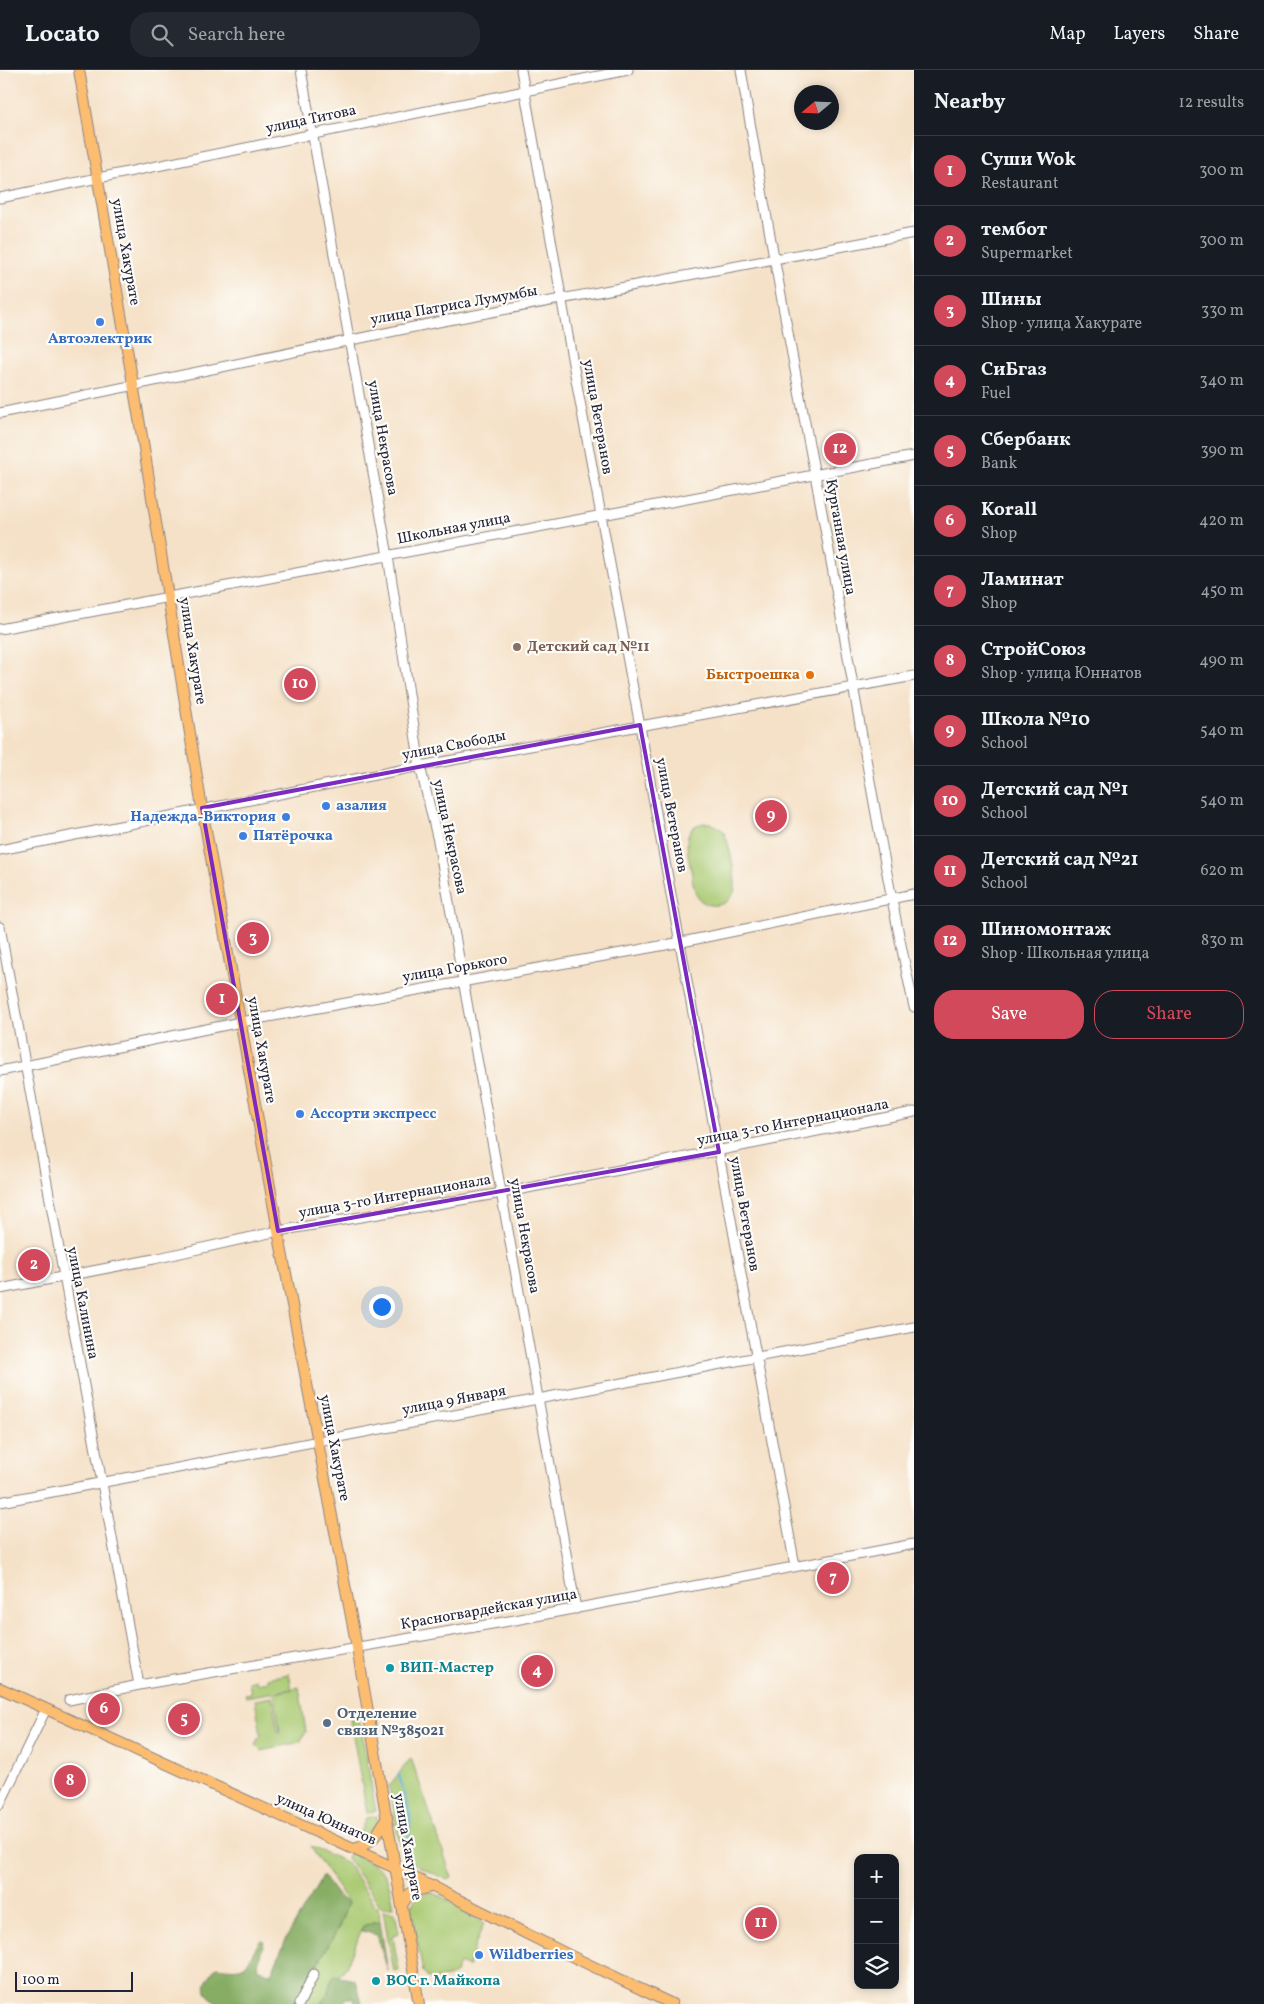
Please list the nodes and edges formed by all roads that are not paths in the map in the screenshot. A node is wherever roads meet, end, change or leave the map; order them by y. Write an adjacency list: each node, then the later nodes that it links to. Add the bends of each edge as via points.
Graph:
1 (79, 70): 8 (main road, улица Хакурате)
2 (301, 70): 7 (street, улица Некрасова)
3 (522, 70): 6 (street, улица Ветеранов)
4 (628, 70): 6 (street, улица Титова)
5 (741, 70): 11 (street, Курганная улица)
6 (525, 91): 7 (street, улица Титова); 12 (street, улица Ветеранов)
7 (312, 133): 8 (street, улица Титова); 13 (street, улица Некрасова)
8 (97, 179): 9 (street, улица Титова); 14 (main road, улица Хакурате)
9 (0, 198)
10 (914, 233): 11 (street, улица Патриса Лумумбы)
11 (773, 261): 12 (street, улица Патриса Лумумбы); 17 (street, Курганная улица)
12 (563, 300): 13 (street, улица Патриса Лумумбы); 18 (street, улица Ветеранов)
13 (350, 339): 14 (street, улица Патриса Лумумбы); 19 (street, улица Некрасова)
14 (133, 387): 15 (street, улица Патриса Лумумбы); 20 (main road, улица Хакурате)
15 (0, 413)
16 (914, 456): 17 (street, Школьная улица)
17 (815, 475): 18 (street, Школьная улица); 23 (street, Курганная улица)
18 (601, 516): 19 (street, Школьная улица); 24 (street, улица Ветеранов)
19 (388, 556): 20 (street, Школьная улица); 25 (street, улица Некрасова)
20 (168, 597): 21 (street, Школьная улица); 26 (main road, улица Хакурате)
21 (0, 629)
22 (914, 676): 23 (street, улица Свободы)
23 (853, 687): 24 (street, улица Свободы); 29 (street, Курганная улица)
24 (640, 725): 25 (street, улица Свободы); 31 (street, улица Ветеранов)
25 (420, 766): 26 (street, улица Свободы); 32 (street, улица Некрасова, via 438,841)
26 (202, 808): 27 (street, улица Свободы); 34 (main road, улица Хакурате)
27 (0, 850)
28 (914, 894): 29 (street, улица Горького)
29 (891, 898): 31 (street, улица Горького); 33 (street, Курганная улица)
30 (0, 927): 35 (street, улица Калинина)
31 (682, 942): 32 (street, улица Горького); 38 (street, улица Ветеранов)
32 (462, 981): 34 (street, улица Горького); 39 (street, улица Некрасова)
33 (914, 1007)
34 (241, 1022): 35 (street, улица Горького); 40 (main road, улица Хакурате)
35 (25, 1066): 36 (street, улица Горького); 41 (street, улица Калинина)
36 (0, 1071)
37 (914, 1112): 38 (street, улица 3-го Интернационала)
38 (719, 1152): 39 (street, улица 3-го Интернационала); 44 (street, улица Ветеранов)
39 (502, 1193): 40 (street, улица 3-го Интернационала); 45 (street, улица Некрасова)
40 (278, 1231): 41 (street, улица 3-го Интернационала); 46 (main road, улица Хакурате)
41 (63, 1277): 42 (street, улица 3-го Интернационала); 47 (street, улица Калинина)
42 (0, 1289)
43 (914, 1327): 44 (street, улица 9 Января)
44 (756, 1357): 45 (street, улица 9 Января); 50 (street, улица Ветеранов)
45 (538, 1398): 46 (street, улица 9 Января); 51 (street, улица Некрасова)
46 (317, 1441): 47 (street, улица 9 Января); 52 (main road, улица Хакурате)
47 (101, 1481): 48 (street, улица 9 Января); 53 (street, улица Калинина)
48 (0, 1502)
49 (914, 1544): 50 (street, Красногвардейская улица)
50 (795, 1566): 51 (street, Красногвардейская улица)
51 (576, 1609): 52 (street, Красногвардейская улица)
52 (357, 1648): 53 (street, Красногвардейская улица); 58 (main road, улица Хакурате)
53 (139, 1685): 55 (street, Красногвардейская улица)
54 (0, 1688): 56 (main road, улица Юннатов)
55 (69, 1700)
56 (46, 1710): 57 (street); 59 (main road, улица Юннатов)
57 (0, 1804)
58 (386, 1817): 59 (main road, via 376,1837); 60 (main road, улица Хакурате)
59 (354, 1849): 60 (main road, улица Юннатов)
60 (395, 1868): 61 (main road, улица Юннатов); 62 (main road, улица Хакурате)
61 (434, 1886): 62 (main road, via 410,1893); 66 (main road, улица Юннатов)
62 (402, 1905): 65 (main road, улица Хакурате)
63 (314, 1974): 64 (street)
64 (299, 2004)
65 (419, 2004)
66 (672, 2004)

